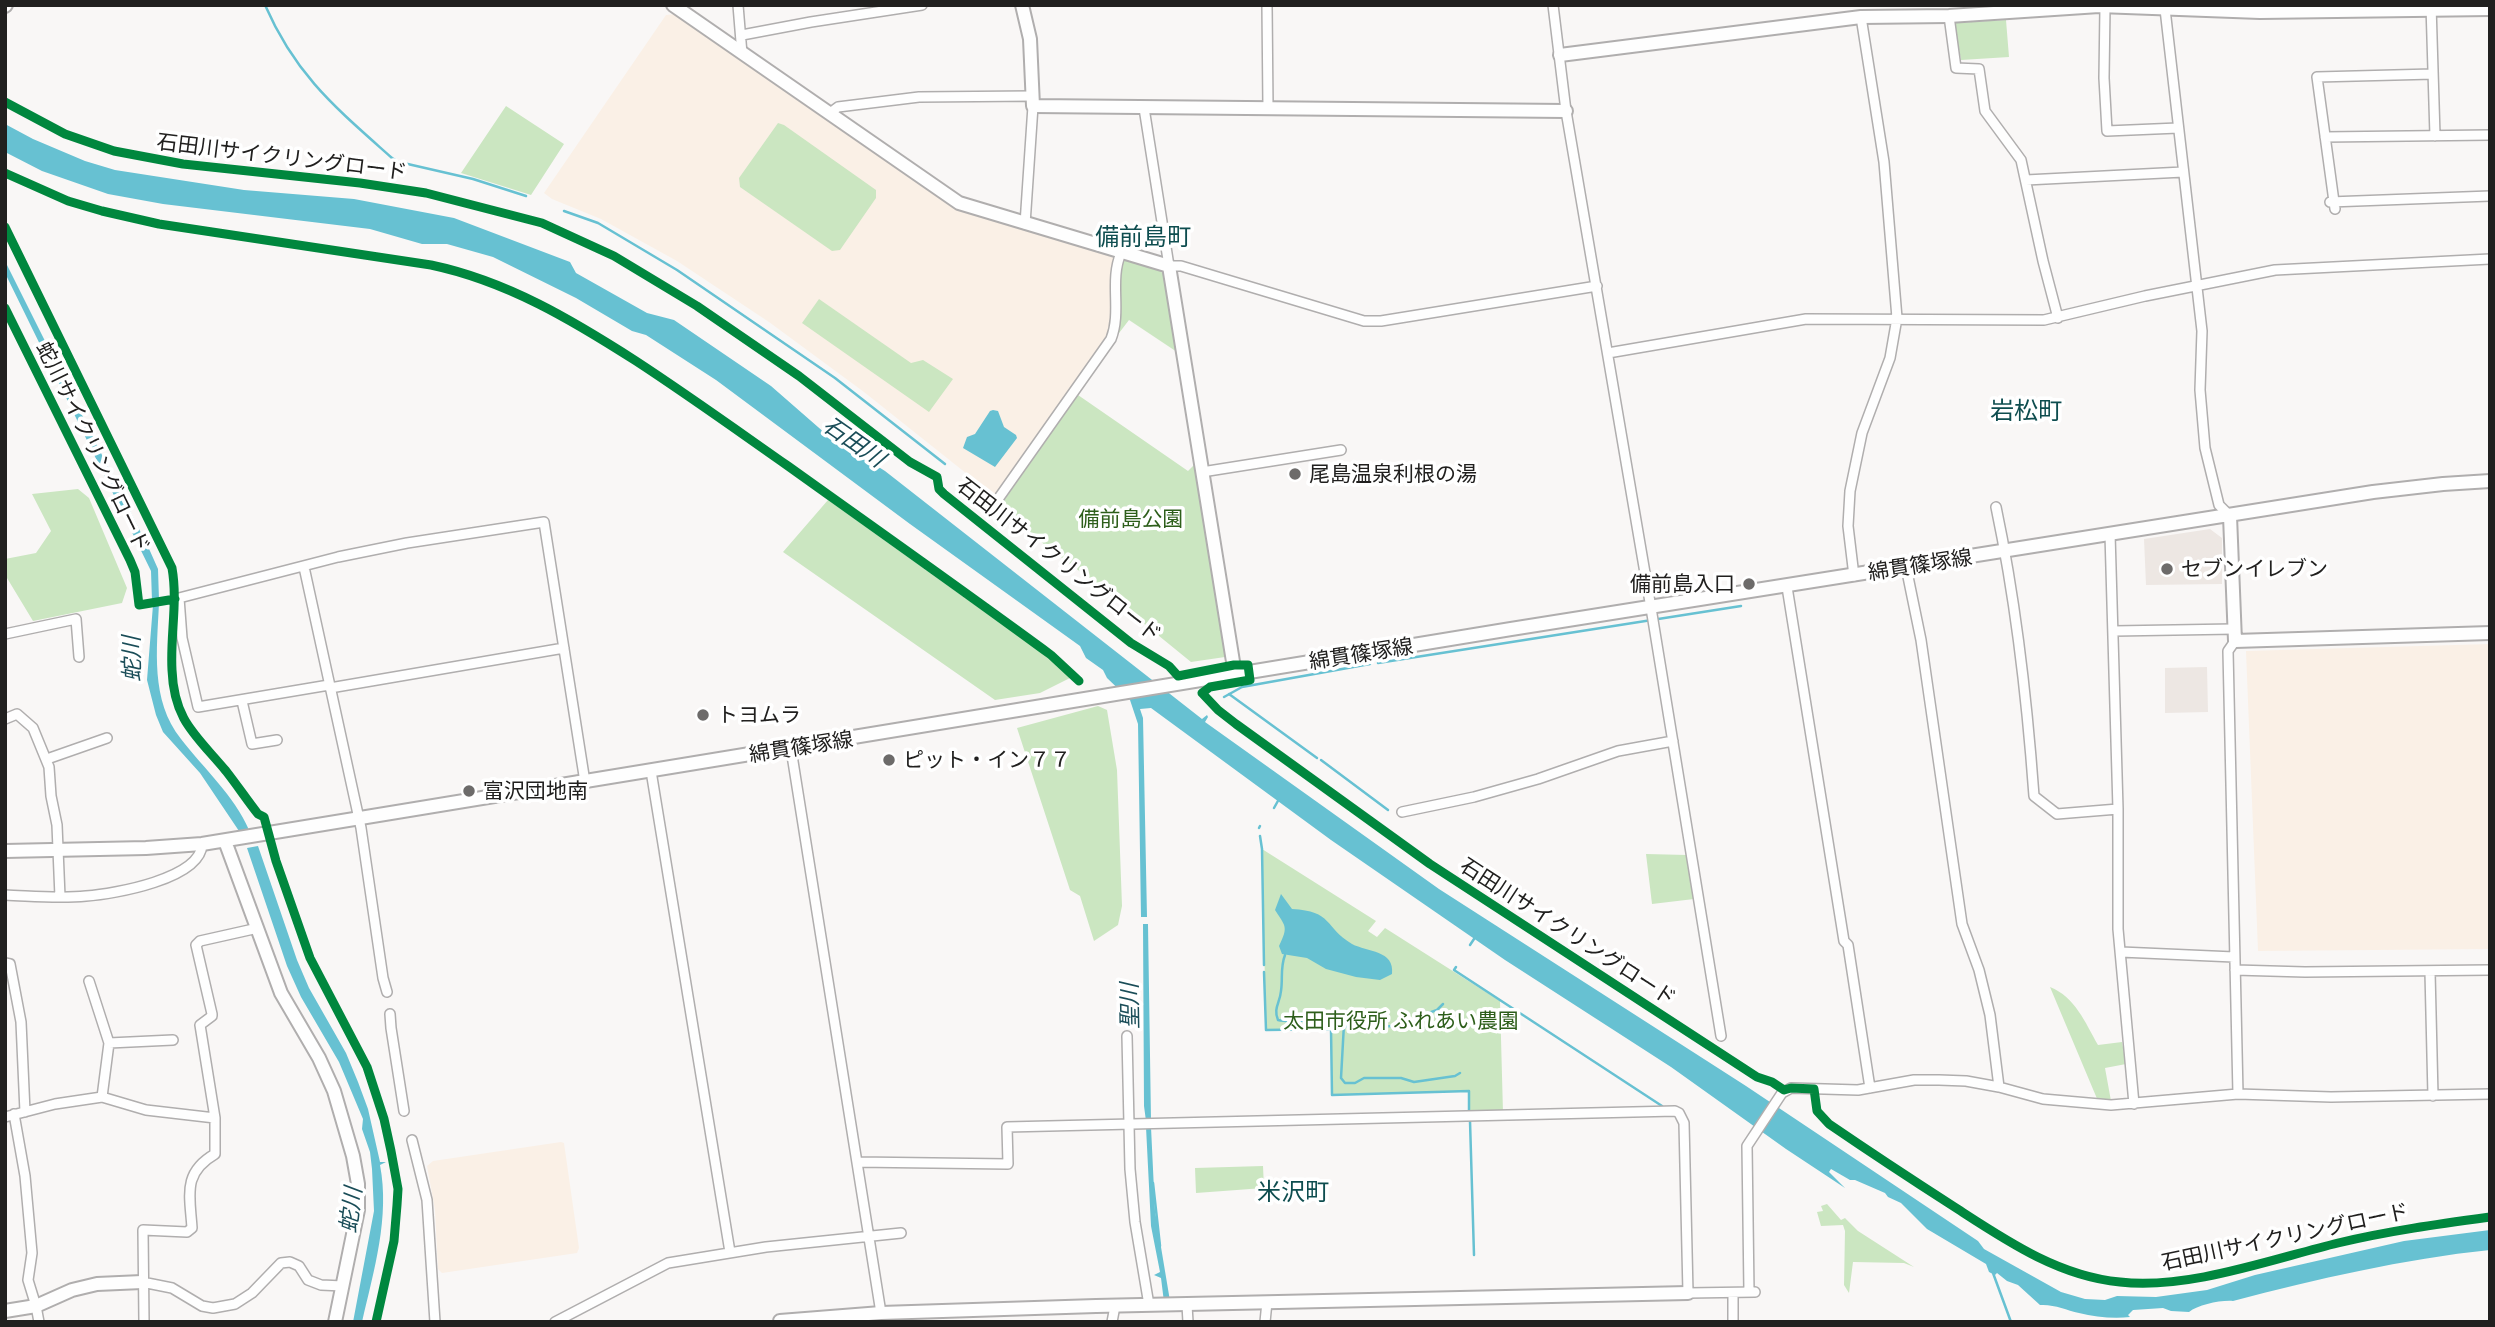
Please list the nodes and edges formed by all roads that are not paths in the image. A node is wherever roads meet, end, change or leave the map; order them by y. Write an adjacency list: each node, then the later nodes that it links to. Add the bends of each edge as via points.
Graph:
1 (673, 5): 15 (street)
2 (738, 5): 14 (street)
3 (922, 5): 14 (street)
4 (1022, 5): 18 (street, via 1030,38)
5 (1267, 5): 20 (street)
6 (1553, 5): 16 (street)
7 (2101, 6): 9 (street); 12 (street); 23 (street, via 2107,131)
8 (2431, 8): 10 (street); 11 (street); 17 (street)
9 (2165, 9): 10 (street); 23 (street)
10 (2287, 9)
11 (2490, 9)
12 (1950, 16): 13 (street); 28 (street, via 1956,68 1979,69 1985,111 2021,160)
13 (1861, 17): 16 (street); 36 (street, via 1884,162)
14 (742, 35): 15 (street)
15 (742, 54): 22 (street)
16 (1560, 55): 21 (street)
17 (2433, 74): 24 (street); 26 (street, via 2317,77)
18 (1033, 101): 19 (street); 22 (street, via 919,97 838,107); 30 (street)
19 (1144, 108): 20 (street); 33 (street)
20 (1268, 108): 21 (street)
21 (1566, 111): 34 (street)
22 (830, 113): 30 (street, via 949,197)
23 (2178, 128): 27 (street)
24 (2435, 135): 25 (street); 26 (street)
25 (2490, 135)
26 (2325, 137): 29 (street, via 2333,204)
27 (2183, 172): 28 (street); 35 (street)
28 (2026, 180): 37 (street)
29 (2490, 196)
30 (1026, 224): 31 (street)
31 (1121, 253): 33 (street); 42 (street, via 1111,339)
32 (2490, 259): 35 (street, via 2275,270)
33 (1169, 266): 34 (street, via 1364,321); 40 (street)
34 (1597, 286): 38 (street)
35 (2196, 286): 37 (street); 44 (street, via 2205,448 2219,505)
36 (1896, 318): 37 (street); 38 (street, via 1806,319); 49 (street, via 1890,358 1862,433 1850,491 1848,526)
37 (2058, 318)
38 (1608, 353): 51 (street)
39 (1341, 450): 40 (street)
40 (1202, 472): 58 (street)
41 (2490, 481): 44 (street, 綿貫篠塚線, via 2407,487)
42 (996, 502)
43 (1996, 508): 46 (street)
44 (2230, 516): 45 (street, 綿貫篠塚線); 55 (street)
45 (2110, 534): 46 (street, 綿貫篠塚線); 52 (street)
46 (2005, 551): 48 (street, 綿貫篠塚線); 69 (street, via 2028,713 2034,796 2057,814)
47 (304, 567): 56 (street, via 384,547 544,522); 59 (street); 60 (street, via 179,598 182,638 197,705)
48 (1906, 567): 49 (street, 綿貫篠塚線); 92 (street, via 1921,640 1962,924 1990,1015)
49 (1854, 576): 50 (street, 綿貫篠塚線)
50 (1787, 587): 51 (street, 綿貫篠塚線); 93 (street)
51 (1651, 608): 58 (street, 綿貫篠塚線); 64 (street)
52 (2114, 631): 55 (street); 69 (street)
53 (2490, 632): 55 (street)
54 (5, 634): 57 (street, via 76,619)
55 (2234, 635): 80 (street, via 2228,651)
56 (564, 648): 59 (street); 68 (street)
57 (79, 657)
58 (1236, 674): 65 (street, 綿貫篠塚線)
59 (329, 686): 60 (street); 71 (street)
60 (242, 701): 63 (street, via 252,744)
61 (5, 719): 66 (street, via 17,714 33,728)
62 (107, 738): 66 (street)
63 (277, 740)
64 (1673, 741): 70 (street, via 1618,751 1493,792); 89 (street)
65 (791, 749): 67 (street, 綿貫篠塚線); 105 (street)
66 (47, 759): 75 (street)
67 (651, 771): 68 (street, 綿貫篠塚線); 108 (street)
68 (585, 782): 71 (street, 綿貫篠塚線)
69 (2118, 809): 79 (street)
70 (1402, 812)
71 (357, 818): 72 (street, 綿貫篠塚線); 86 (street)
72 (229, 840): 73 (street, 綿貫篠塚線); 78 (street)
73 (202, 844): 75 (street, 綿貫篠塚線); 77 (street, via 199,859 165,878 112,893)
74 (5, 851): 75 (street, 綿貫篠塚線)
75 (57, 851): 77 (street)
76 (5, 895): 77 (street)
77 (60, 897)
78 (258, 928): 102 (street, via 196,945 212,1014 200,1025); 110 (street, via 281,993 331,1084 349,1142 359,1198)
79 (2121, 952): 80 (street); 98 (street)
80 (2234, 957): 82 (street)
81 (5, 963): 100 (street, via 10,964 20,1022)
82 (2235, 970): 84 (street); 94 (street)
83 (2490, 970): 84 (street)
84 (2430, 972): 96 (street)
85 (89, 981): 91 (street)
86 (387, 992)
87 (390, 1014): 99 (street)
88 (1127, 1036): 103 (street)
89 (1721, 1036)
90 (173, 1040): 91 (street)
91 (109, 1042): 97 (street)
92 (1999, 1087): 93 (street, via 1914,1080); 98 (street, via 2043,1099)
93 (1870, 1088): 112 (street, via 1791,1088 1782,1093 1748,1143 1752,1292)
94 (2238, 1094): 96 (street); 98 (street)
95 (2490, 1094): 96 (street)
96 (2433, 1096)
97 (102, 1097): 100 (street); 102 (street, via 146,1110)
98 (2134, 1104)
99 (404, 1111)
100 (25, 1112): 101 (street)
101 (10, 1116): 116 (street, via 24,1176 32,1253 28,1280)
102 (215, 1118): 109 (street, via 215,1154 192,1174 189,1184 192,1228 187,1232 143,1230)
103 (1131, 1125): 105 (street, via 1007,1127 1008,1164); 111 (street, via 1679,1112 1684,1123); 114 (street, via 1134,1215)
104 (412, 1140): 124 (street, via 427,1200)
105 (857, 1162): 107 (street)
106 (901, 1233): 107 (street)
107 (868, 1237): 108 (street); 119 (street)
108 (730, 1252): 125 (street, via 668,1263)
109 (142, 1282): 110 (street, via 172,1288 213,1308 235,1304 252,1293 281,1263 299,1266 308,1280); 116 (street, via 97,1284); 122 (street)
110 (343, 1286): 123 (street)
111 (1688, 1293): 112 (street); 113 (street)
112 (1733, 1293): 129 (street)
113 (1267, 1302): 115 (street); 128 (street)
114 (1151, 1305): 115 (street); 117 (street)
115 (1185, 1305): 127 (street)
116 (36, 1306): 118 (street); 121 (street)
117 (1115, 1306): 119 (street); 126 (street)
118 (5, 1311)
119 (881, 1313): 120 (street)
120 (778, 1321)
121 (39, 1322)
122 (144, 1322)
123 (335, 1322)
124 (435, 1322)
125 (555, 1322)
126 (1112, 1322)
127 (1188, 1322)
128 (1265, 1322)
129 (1733, 1322)

